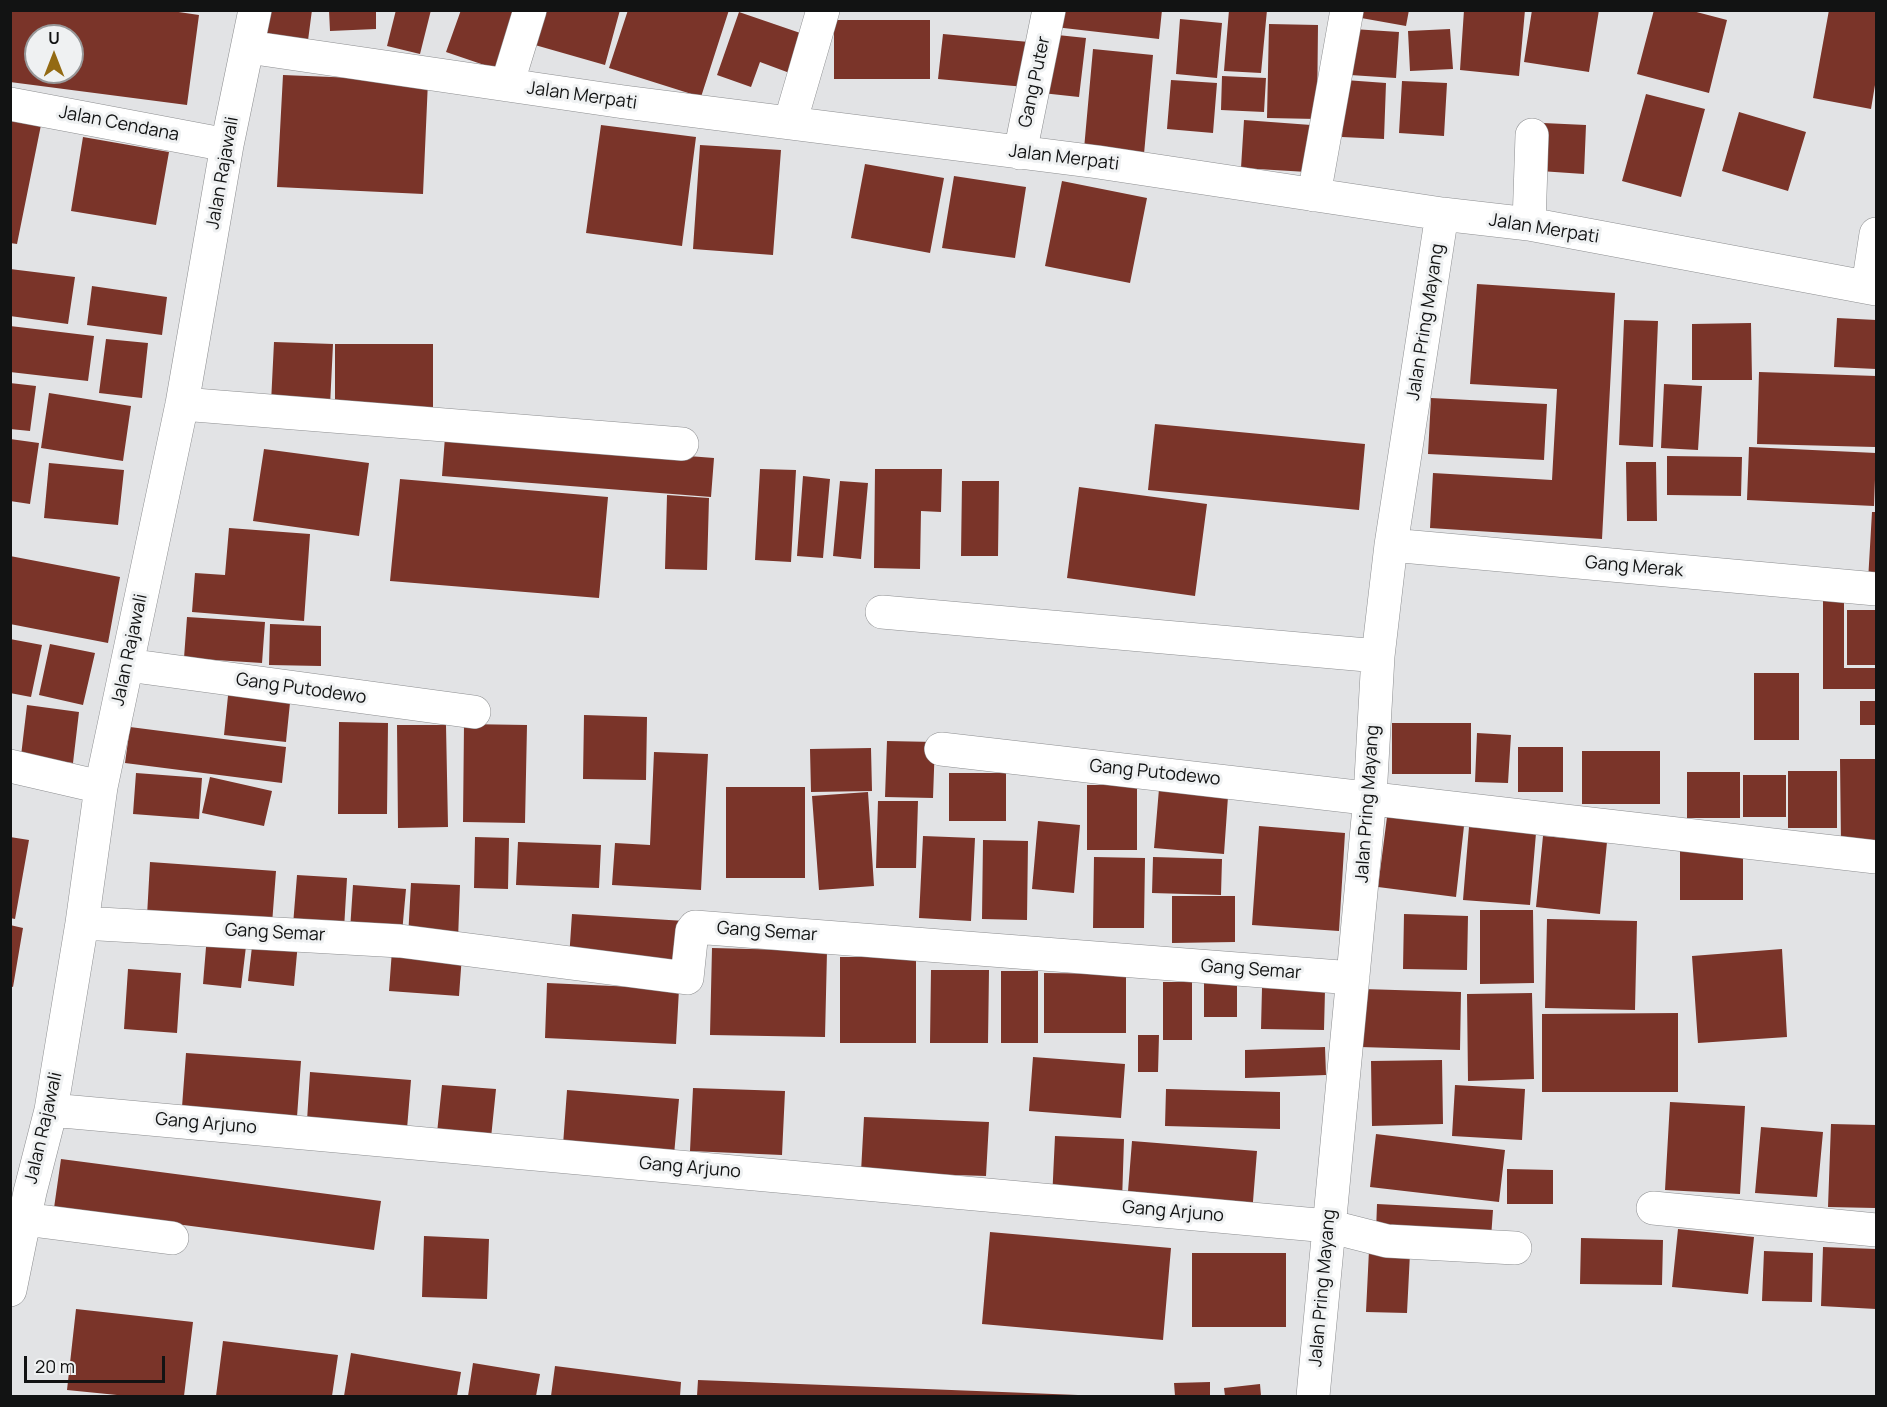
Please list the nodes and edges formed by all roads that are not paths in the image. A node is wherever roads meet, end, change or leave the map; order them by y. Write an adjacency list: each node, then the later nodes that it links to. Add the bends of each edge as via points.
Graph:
1 (255, 10): 6 (street, Jalan Rajawali)
2 (530, 10): 7 (street)
3 (823, 10): 9 (street)
4 (1049, 10): 12 (street, Gang Puter)
5 (1347, 10): 13 (street)
6 (248, 47): 7 (street, Jalan Merpati); 11 (street, Jalan Rajawali)
7 (507, 85): 9 (street, Jalan Merpati)
8 (10, 104): 11 (street, Jalan Cendana)
9 (790, 123): 12 (street, Jalan Merpati)
10 (1532, 135): 15 (street)
11 (228, 145): 18 (street, Jalan Rajawali)
12 (1020, 153): 13 (street, Jalan Merpati)
13 (1314, 195): 14 (street, Jalan Merpati)
14 (1442, 214): 15 (street, Jalan Merpati); 20 (street, Jalan Pring Mayang)
15 (1529, 224): 17 (street, Jalan Merpati)
16 (1876, 234): 17 (street)
17 (1872, 288)
18 (183, 404): 19 (street); 24 (street, Jalan Rajawali)
19 (682, 444)
20 (1391, 545): 21 (street, Gang Merak); 23 (street, Jalan Pring Mayang)
21 (1876, 589)
22 (882, 612): 23 (street)
23 (1378, 656): 29 (street, Jalan Pring Mayang)
24 (127, 665): 25 (street, Gang Putodewo); 28 (street, Jalan Rajawali)
25 (474, 712)
26 (941, 749): 29 (street, Gang Putodewo)
27 (10, 766): 28 (street)
28 (101, 787): 31 (street, Jalan Rajawali)
29 (1370, 797): 30 (street, Gang Putodewo); 32 (street, Jalan Pring Mayang)
30 (1876, 857)
31 (82, 923): 32 (street, Gang Semar, via 400,941 687,978 695,927); 33 (street, Jalan Rajawali)
32 (1353, 978): 36 (street, Jalan Pring Mayang)
33 (51, 1110): 34 (street, Jalan Rajawali); 36 (street, Gang Arjuno)
34 (21, 1200): 38 (street); 40 (street, Jalan Rajawali)
35 (1653, 1208): 37 (street)
36 (1328, 1226): 39 (street, Gang Arjuno, via 1387,1241); 41 (street, Jalan Pring Mayang)
37 (1876, 1230)
38 (172, 1238)
39 (1515, 1248)
40 (10, 1290)
41 (1313, 1396)

